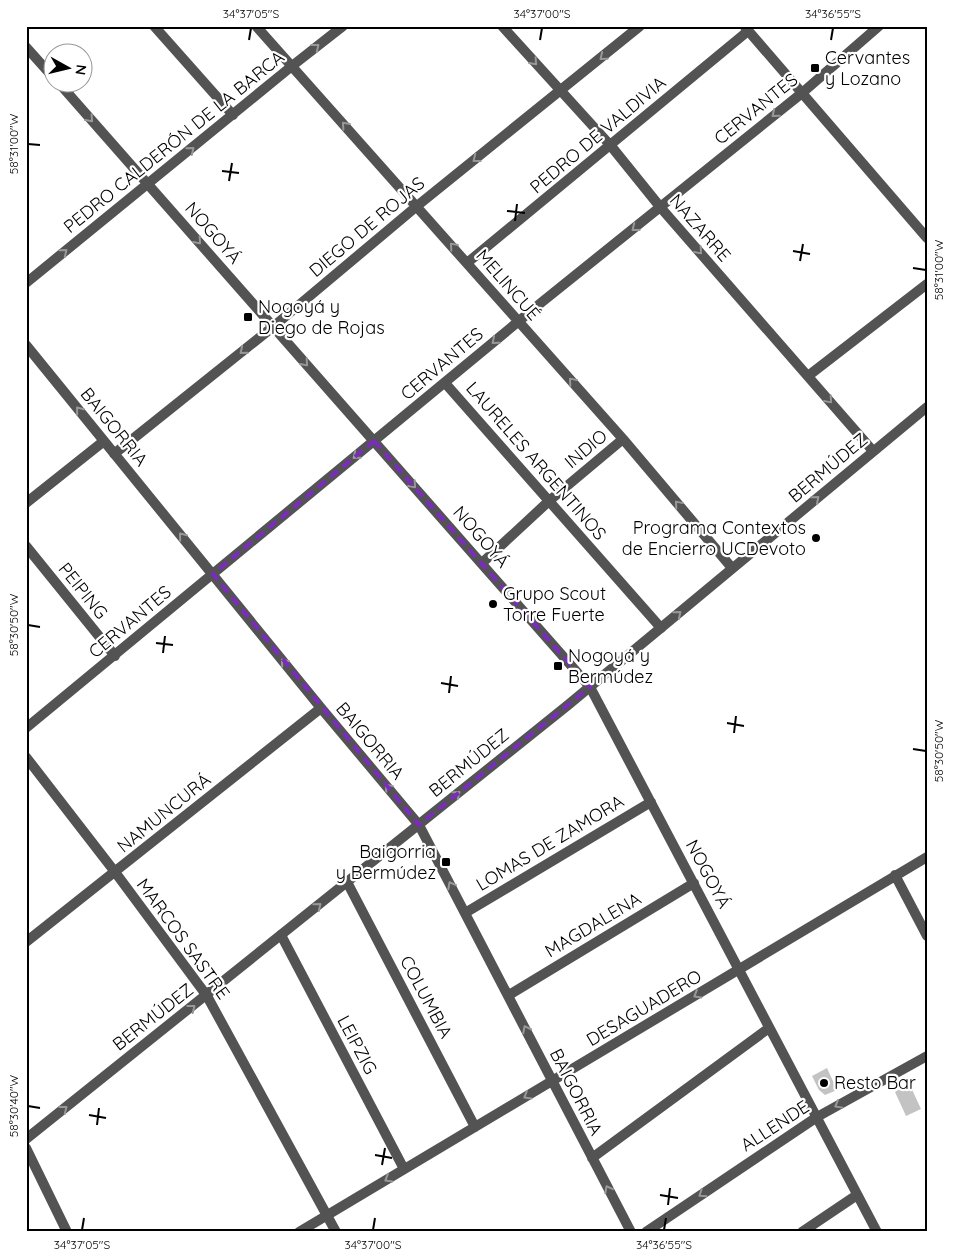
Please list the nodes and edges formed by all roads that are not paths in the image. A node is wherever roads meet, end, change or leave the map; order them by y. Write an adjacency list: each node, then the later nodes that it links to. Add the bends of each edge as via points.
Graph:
1 (154, 26): 14 (street)
2 (256, 26): 10 (street, MELINCUÉ)
3 (343, 26): 10 (street, PEDRO CALDERÓN DE LA BARCA, one-way to 3)
4 (502, 26): 12 (street, NAZARRE, one-way to 12)
5 (640, 26): 12 (street, DIEGO DE ROJAS, one-way to 12)
6 (879, 26): 13 (street, CERVANTES)
7 (746, 28): 13 (street); 15 (street, PEDRO DE VALDIVIA)
8 (26, 47): 9 (street)
9 (42, 65)
10 (292, 66): 14 (street, PEDRO CALDERÓN DE LA BARCA); 17 (street, MELINCUÉ, one-way to 10)
11 (67, 92): 16 (street, NOGOYÁ, one-way to 16)
12 (561, 92): 15 (street, NAZARRE); 17 (street, DIEGO DE ROJAS, one-way to 17)
13 (802, 93): 18 (street, CERVANTES, one-way to 18); 19 (street)
14 (233, 115): 16 (street, PEDRO CALDERÓN DE LA BARCA, one-way to 14)
15 (611, 146): 18 (street, NAZARRE); 20 (street, PEDRO DE VALDIVIA)
16 (149, 184): 21 (street, PEDRO CALDERÓN DE LA BARCA, one-way to 16); 24 (street, NOGOYÁ, one-way to 24)
17 (417, 206): 20 (street, MELINCUÉ, one-way to 17); 24 (street, DIEGO DE ROJAS)
18 (661, 208): 23 (street, CERVANTES, one-way to 23); 26 (street, NAZARRE, one-way to 26)
19 (927, 238)
20 (467, 263): 23 (street, MELINCUÉ)
21 (26, 283)
22 (927, 284): 26 (street)
23 (519, 321): 27 (street, CERVANTES, one-way to 27); 29 (street, MELINCUÉ, one-way to 23)
24 (274, 326): 31 (street, NOGOYÁ, one-way to 31); 33 (street, DIEGO DE ROJAS, one-way to 33)
25 (26, 345): 30 (street, BAIGORRIA, one-way to 25)
26 (808, 376): 32 (street, NAZARRE, one-way to 32)
27 (445, 383): 31 (street, CERVANTES); 34 (street, LAURELES ARGENTINOS)
28 (927, 407): 32 (street, BERMÚDEZ)
29 (623, 439): 34 (street, INDIO); 38 (street, MELINCUÉ, one-way to 29)
30 (104, 441): 33 (street, BAIGORRIA); 35 (street)
31 (374, 441): 37 (street, NOGOYÁ, one-way to 37); 39 (street, CERVANTES, one-way to 39)
32 (873, 451): 38 (street, BERMÚDEZ, one-way to 32)
33 (114, 454): 39 (street, BAIGORRIA, one-way to 33)
34 (549, 501): 37 (street, INDIO); 40 (street, LAURELES ARGENTINOS)
35 (26, 503)
36 (26, 546): 41 (street, PEIPING)
37 (482, 563): 42 (street, NOGOYÁ)
38 (732, 568): 40 (street, BERMÚDEZ, one-way to 38)
39 (213, 574): 41 (street, CERVANTES); 43 (street, BAIGORRIA, one-way to 39)
40 (661, 628): 42 (street, BERMÚDEZ)
41 (115, 656): 44 (street, CERVANTES)
42 (590, 687): 46 (street, NOGOYÁ); 47 (street, BERMÚDEZ, one-way to 42)
43 (321, 708): 47 (street, BAIGORRIA, one-way to 43); 49 (street, NAMUNCURÁ)
44 (26, 728)
45 (26, 758): 49 (street, MARCOS SASTRE)
46 (651, 802): 52 (street, NOGOYÁ); 53 (street, LOMAS DE ZAMORA)
47 (419, 825): 51 (street, BERMÚDEZ); 53 (street, BAIGORRIA, one-way to 47)
48 (927, 857): 50 (street, DESAGUADERO)
49 (115, 872): 56 (street, NAMUNCURÁ); 59 (street, MARCOS SASTRE)
50 (895, 875): 54 (street); 57 (street, DESAGUADERO)
51 (347, 882): 55 (street, BERMÚDEZ, one-way to 51); 64 (street, COLUMBIA)
52 (694, 883): 57 (street, NOGOYÁ); 58 (street, MAGDALENA)
53 (465, 912): 58 (street, BAIGORRIA)
54 (925, 929)
55 (282, 935): 59 (street, BERMÚDEZ); 68 (street, LEIPZIG)
56 (26, 942)
57 (739, 970): 60 (street, NOGOYÁ); 62 (street, DESAGUADERO, one-way to 62)
58 (509, 994): 62 (street, BAIGORRIA, one-way to 58)
59 (207, 996): 65 (street, BERMÚDEZ, one-way to 59); 70 (street, MARCOS SASTRE)
60 (769, 1028): 63 (street, NOGOYÁ); 67 (street)
61 (927, 1056): 63 (street, ALLENDE, one-way to 63)
62 (552, 1081): 64 (street, DESAGUADERO, one-way to 64); 67 (street, BAIGORRIA)
63 (817, 1117): 69 (street, NOGOYÁ); 75 (street, ALLENDE, one-way to 75)
64 (475, 1127): 68 (street, DESAGUADERO)
65 (26, 1139)
66 (26, 1148): 71 (street)
67 (592, 1158): 74 (street, BAIGORRIA, one-way to 67)
68 (404, 1169): 70 (street, DESAGUADERO, one-way to 70)
69 (857, 1195): 76 (street); 77 (street, NOGOYÁ)
70 (326, 1215): 72 (street, DESAGUADERO); 73 (street, MARCOS SASTRE)
71 (67, 1232)
72 (299, 1232)
73 (336, 1232)
74 (631, 1232)
75 (646, 1232)
76 (802, 1232)
77 (877, 1232)

